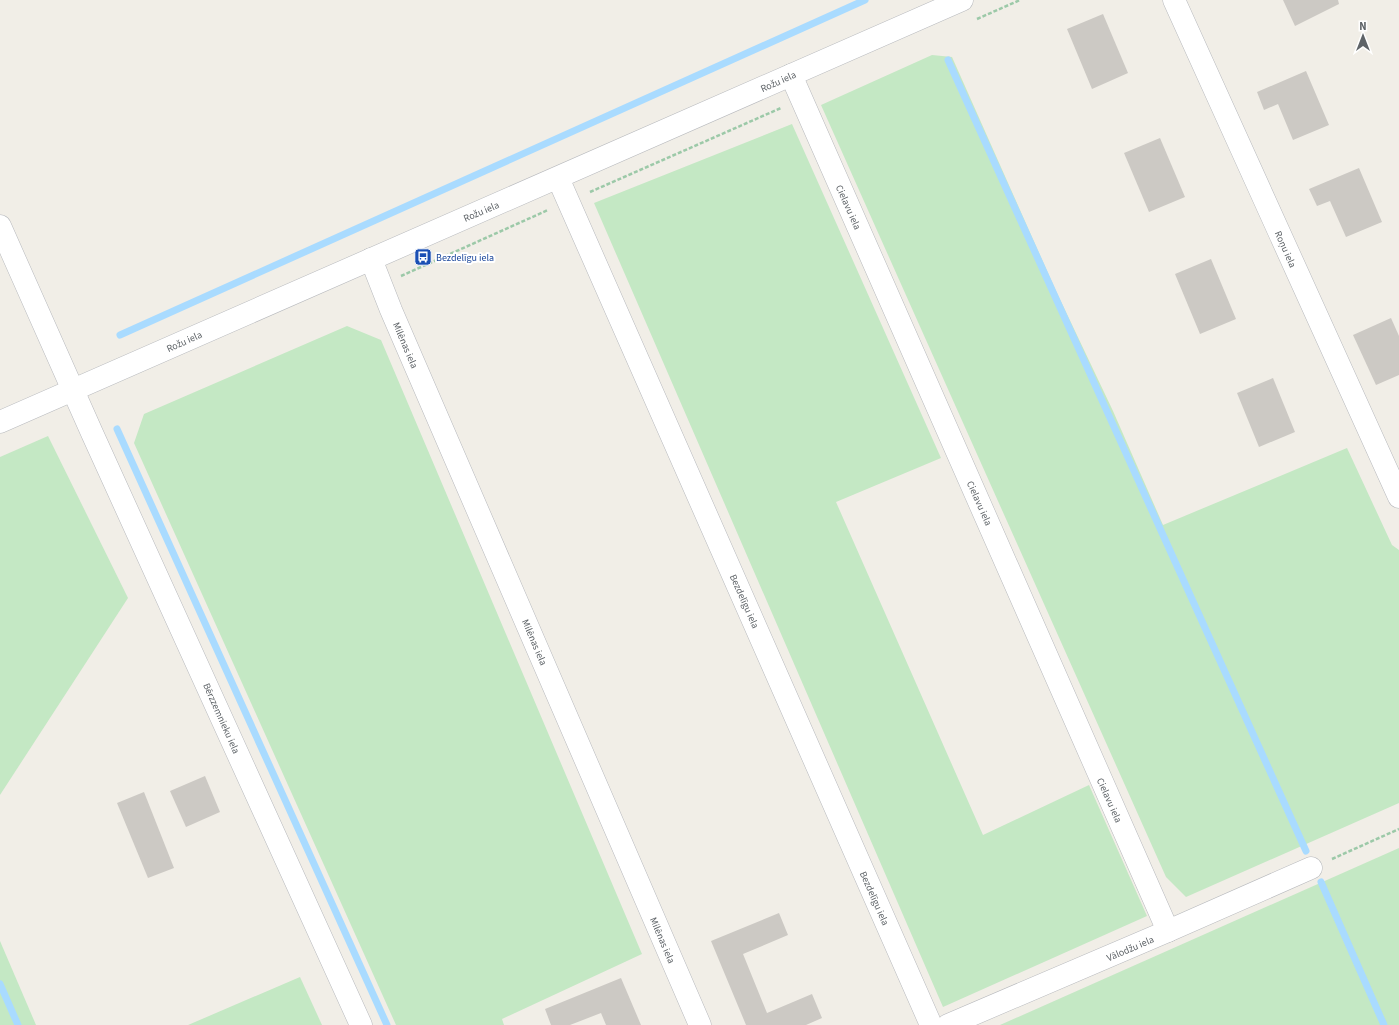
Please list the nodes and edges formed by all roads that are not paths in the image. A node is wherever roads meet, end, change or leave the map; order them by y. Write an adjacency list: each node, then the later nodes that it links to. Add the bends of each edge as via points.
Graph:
1 (962, 0): 3 (street, Rožu iela)
2 (1174, 0): 9 (street, Roņu iela)
3 (791, 75): 4 (street, Rožu iela); 11 (street, Cielavu iela)
4 (558, 178): 6 (street, Rožu iela); 14 (street, Bezdelīgu iela)
5 (0, 226): 7 (street, Bērzzemnieku iela)
6 (372, 259): 7 (street, Rožu iela); 13 (street, Milēnas iela, via 391,310)
7 (74, 390): 8 (street, Rožu iela); 12 (street, Bērzzemnieku iela)
8 (0, 422)
9 (1399, 497)
10 (1312, 868): 11 (street, Vālodžu iela)
11 (1168, 931): 15 (street, Vālodžu iela)
12 (361, 1025)
13 (700, 1025)
14 (931, 1025)
15 (948, 1025)

